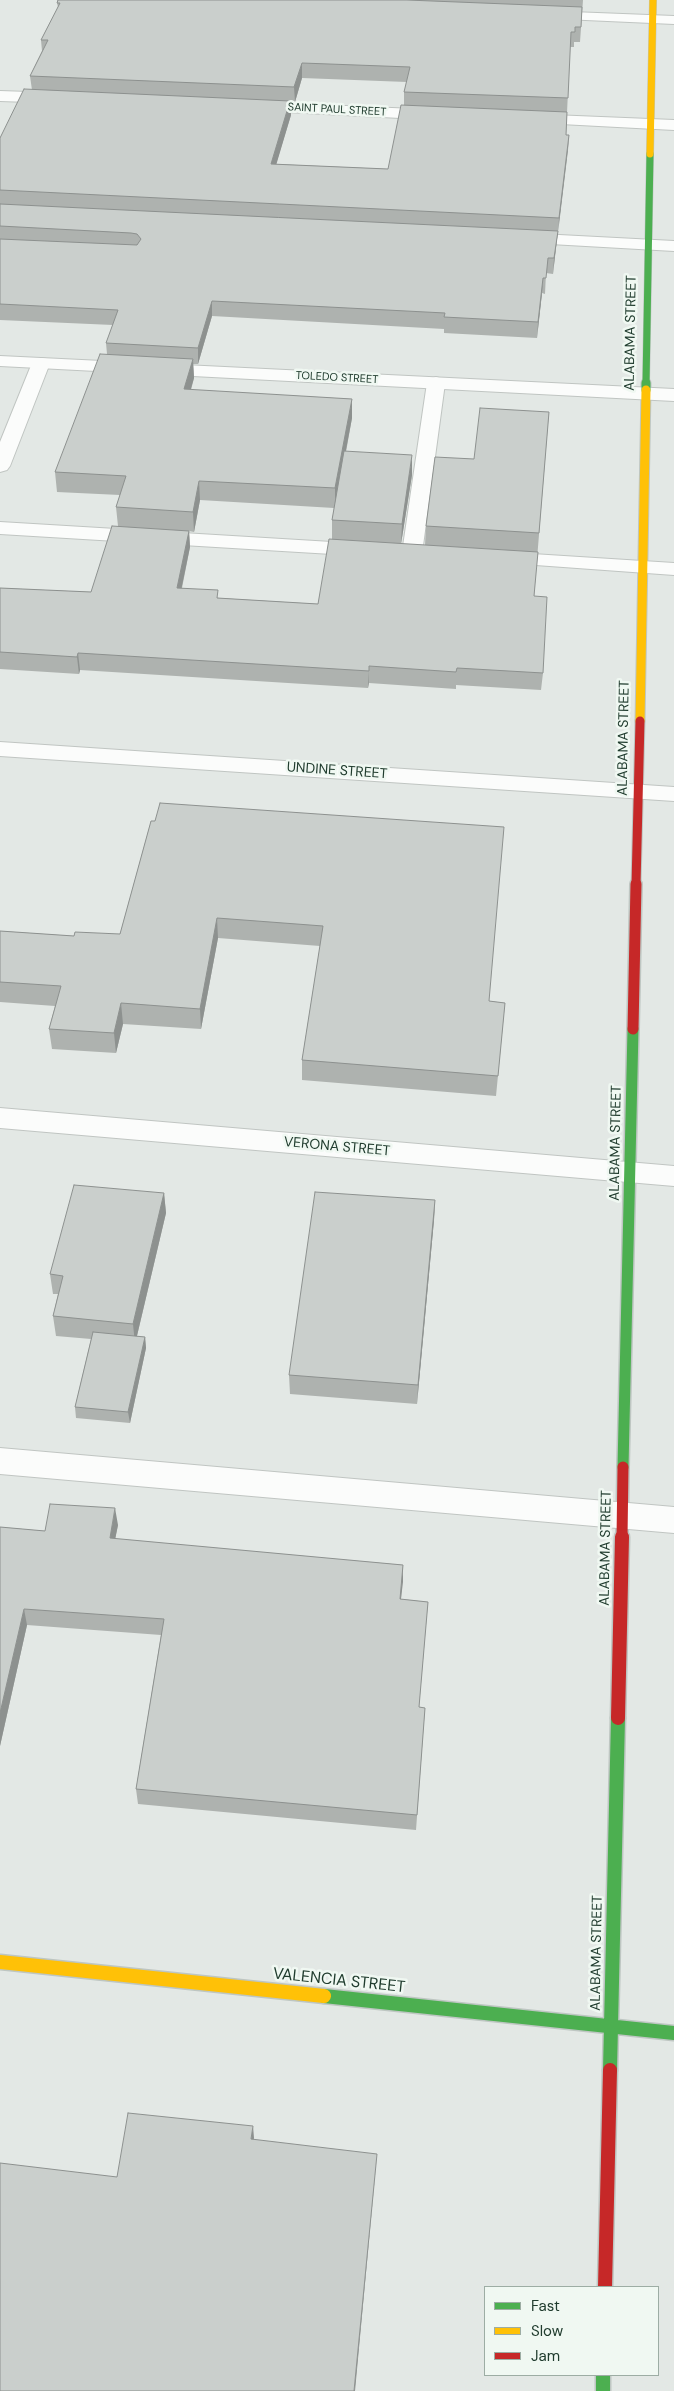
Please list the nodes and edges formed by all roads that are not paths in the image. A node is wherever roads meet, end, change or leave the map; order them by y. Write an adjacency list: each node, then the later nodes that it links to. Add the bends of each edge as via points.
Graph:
1 (653, 0): 3 (main road, ALABAMA STREET)
2 (532, 14): 3 (street)
3 (653, 19): 4 (street); 10 (main road, ALABAMA STREET)
4 (674, 20)
5 (0, 96): 6 (street)
6 (69, 99)
7 (238, 106): 8 (street, SAINT PAUL STREET)
8 (456, 116)
9 (515, 118): 10 (street)
10 (651, 124): 11 (street); 13 (main road, ALABAMA STREET)
11 (674, 125)
12 (509, 237): 13 (street)
13 (648, 244): 14 (street); 18 (main road, ALABAMA STREET)
14 (674, 246)
15 (0, 361): 16 (street, TOLEDO STREET)
16 (41, 363): 17 (street, TOLEDO STREET); 20 (street)
17 (436, 383): 18 (street, TOLEDO STREET); 21 (street, via 404,552)
18 (645, 394): 19 (street, TOLEDO STREET); 23 (main road, ALABAMA STREET)
19 (674, 395)
20 (0, 466)
21 (0, 528)
22 (480, 557): 23 (street)
23 (642, 567): 24 (street); 26 (main road, ALABAMA STREET)
24 (674, 569)
25 (0, 749): 26 (street, UNDINE STREET)
26 (638, 791): 27 (street, UNDINE STREET); 29 (main road, ALABAMA STREET)
27 (674, 794)
28 (0, 1118): 29 (street, VERONA STREET)
29 (630, 1172): 30 (street, VERONA STREET); 32 (main road, ALABAMA STREET)
30 (674, 1176)
31 (0, 1461): 32 (street)
32 (622, 1515): 33 (street); 35 (main road, ALABAMA STREET)
33 (674, 1520)
34 (0, 1962): 35 (main road, VALENCIA STREET)
35 (610, 2026): 36 (main road, VALENCIA STREET); 37 (main road, ALABAMA STREET)
36 (674, 2033)
37 (605, 2286)
38 (603, 2376): 39 (main road)
39 (603, 2391)

